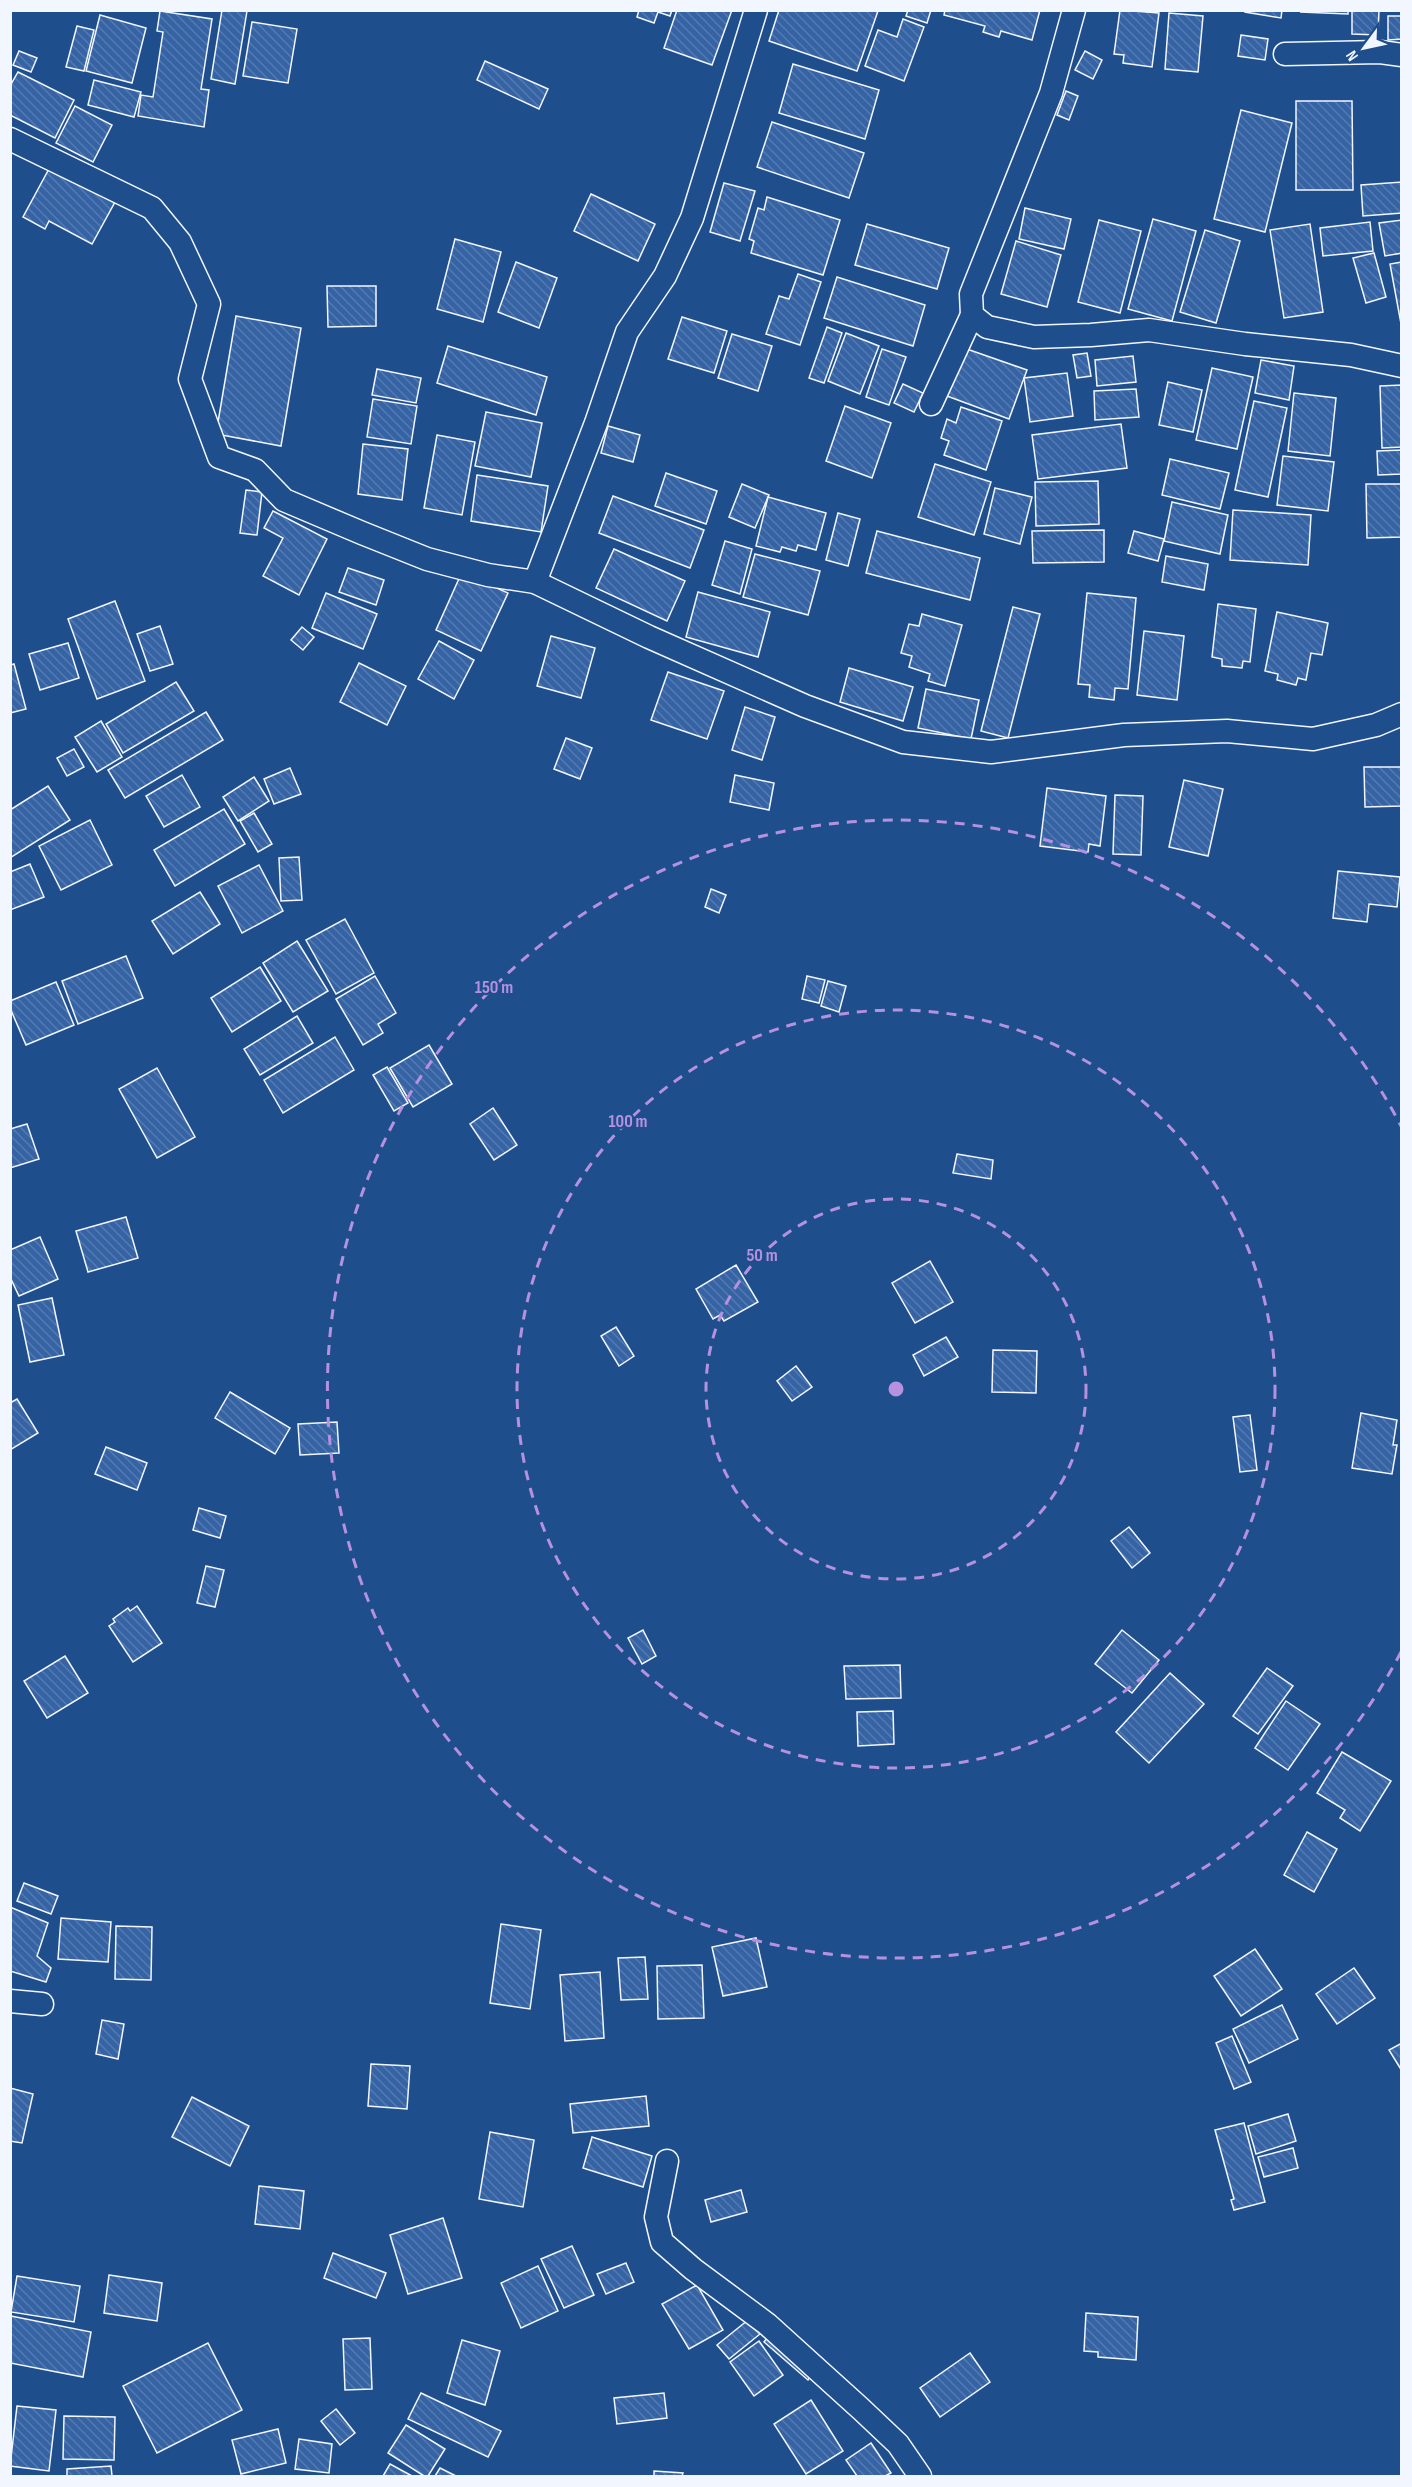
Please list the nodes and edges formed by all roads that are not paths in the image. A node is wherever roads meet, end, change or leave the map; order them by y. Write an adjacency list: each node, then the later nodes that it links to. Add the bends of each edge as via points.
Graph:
1 (756, 10): 9 (street, via 692,218 665,276 627,332)
2 (1074, 10): 6 (street, via 1051,93 971,294)
3 (1285, 54): 4 (street)
4 (1401, 55)
5 (10, 139): 9 (street, via 152,208 180,242 209,304 190,379 219,457 255,470 285,500 427,559)
6 (972, 315): 7 (street, via 987,327 1034,337 1149,330 1351,355); 8 (street)
7 (1401, 366)
8 (931, 404)
9 (535, 582): 10 (street, via 649,638 903,742 991,752 1124,735 1227,731 1313,739 1376,725)
10 (1401, 714)
11 (10, 2001): 12 (street)
12 (42, 2004)
13 (667, 2161): 14 (street, via 656,2217 662,2242 767,2324 861,2409 898,2444)
14 (920, 2476)

